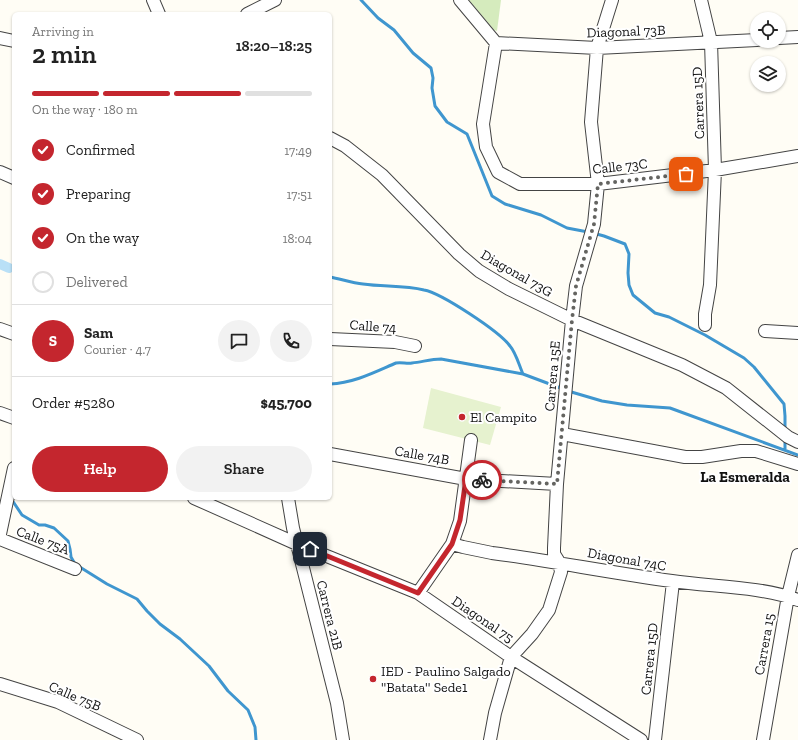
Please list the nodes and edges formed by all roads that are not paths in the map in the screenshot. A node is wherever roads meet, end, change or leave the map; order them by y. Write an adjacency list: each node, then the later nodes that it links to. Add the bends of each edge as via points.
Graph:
1 (153, 0): 6 (street)
2 (275, 0): 7 (street)
3 (460, 0): 13 (street)
4 (612, 0): 15 (street, Carrera 15E)
5 (701, 0): 14 (street, Carrera 15D)
6 (157, 12)
7 (251, 12)
8 (798, 37): 10 (street)
9 (0, 38): 12 (street)
10 (786, 38)
11 (750, 40): 14 (street, Diagonal 73B)
12 (12, 41)
13 (496, 42): 15 (street, Diagonal 73B); 21 (street, Calle 73C, via 483,124 486,147 498,172 520,184)
14 (711, 42): 15 (street, Diagonal 73B); 18 (street, Carrera 15D)
15 (598, 48): 21 (street, Carrera 15E, via 591,122)
16 (332, 139): 22 (street, Diagonal 73G, via 382,175 479,270 509,289)
17 (798, 156): 18 (street, Calle 73C)
18 (715, 170): 21 (street, Calle 73C); 23 (street, Carrera 15D, via 710,285)
19 (0, 172): 20 (street)
20 (12, 177)
21 (598, 184): 22 (street, Carrera 15E, via 593,227 576,286)
22 (572, 320): 32 (street, Carrera 15E); 33 (street, Diagonal 73G, via 682,365 726,388)
23 (705, 325)
24 (0, 329): 26 (street)
25 (765, 331): 27 (street)
26 (12, 333)
27 (798, 333)
28 (332, 339): 29 (street, Calle 74, via 395,342)
29 (415, 346)
30 (0, 412): 31 (street)
31 (12, 417)
32 (562, 434): 36 (street, via 685,457 756,451); 39 (street, Carrera 15E)
33 (789, 437)
34 (471, 440): 38 (street)
35 (332, 454): 38 (street, Calle 74B)
36 (798, 464)
37 (12, 477): 42 (street)
38 (466, 479): 39 (street, Calle 74B); 45 (street, via 460,520)
39 (557, 484): 47 (street, Carrera 15E, via 554,554)
40 (198, 500): 44 (street, Diagonal 75)
41 (288, 500): 44 (street, Carrera 21B)
42 (0, 534)
43 (0, 539): 48 (street, Calle 75A)
44 (297, 544): 50 (street, Diagonal 75); 55 (street, Carrera 21B, via 337,704)
45 (452, 544): 47 (street, Diagonal 74C, via 492,553); 50 (street)
46 (798, 555): 51 (street, Carrera 15)
47 (559, 562): 49 (street, Diagonal 74C); 52 (street, Carrera 15E, via 561,572 549,610)
48 (75, 569)
49 (673, 582): 51 (street, Diagonal 74C, via 739,588); 58 (street, Carrera 15D)
50 (418, 593): 52 (street, Diagonal 75)
51 (793, 598): 59 (street, Carrera 15)
52 (511, 657): 56 (street, Carrera 15E); 57 (street, Diagonal 75)
53 (0, 684): 54 (street, Calle 75B, via 58,702)
54 (137, 740)
55 (343, 740)
56 (490, 740)
57 (642, 740)
58 (655, 740)
59 (763, 740)

